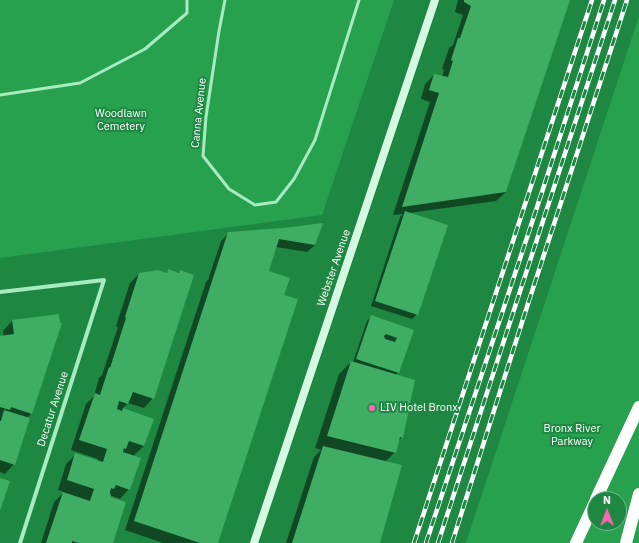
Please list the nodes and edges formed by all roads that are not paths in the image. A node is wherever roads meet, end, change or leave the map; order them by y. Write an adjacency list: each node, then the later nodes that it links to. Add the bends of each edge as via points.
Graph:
1 (186, 0): 5 (lane, via 187,13 145,49 80,83)
2 (225, 0): 3 (lane, Canna Avenue, via 206,117 203,156 229,189 255,205 276,202 294,179 315,140)
3 (359, 0)
4 (434, 0): 12 (main road, Webster Avenue)
5 (0, 95)
6 (0, 292): 11 (street, Decatur Avenue, via 104,280)
7 (639, 407): 8 (highway)
8 (600, 491)
9 (639, 494): 14 (highway)
10 (587, 519): 13 (highway)
11 (20, 543)
12 (254, 543)
13 (576, 543)
14 (626, 543)

